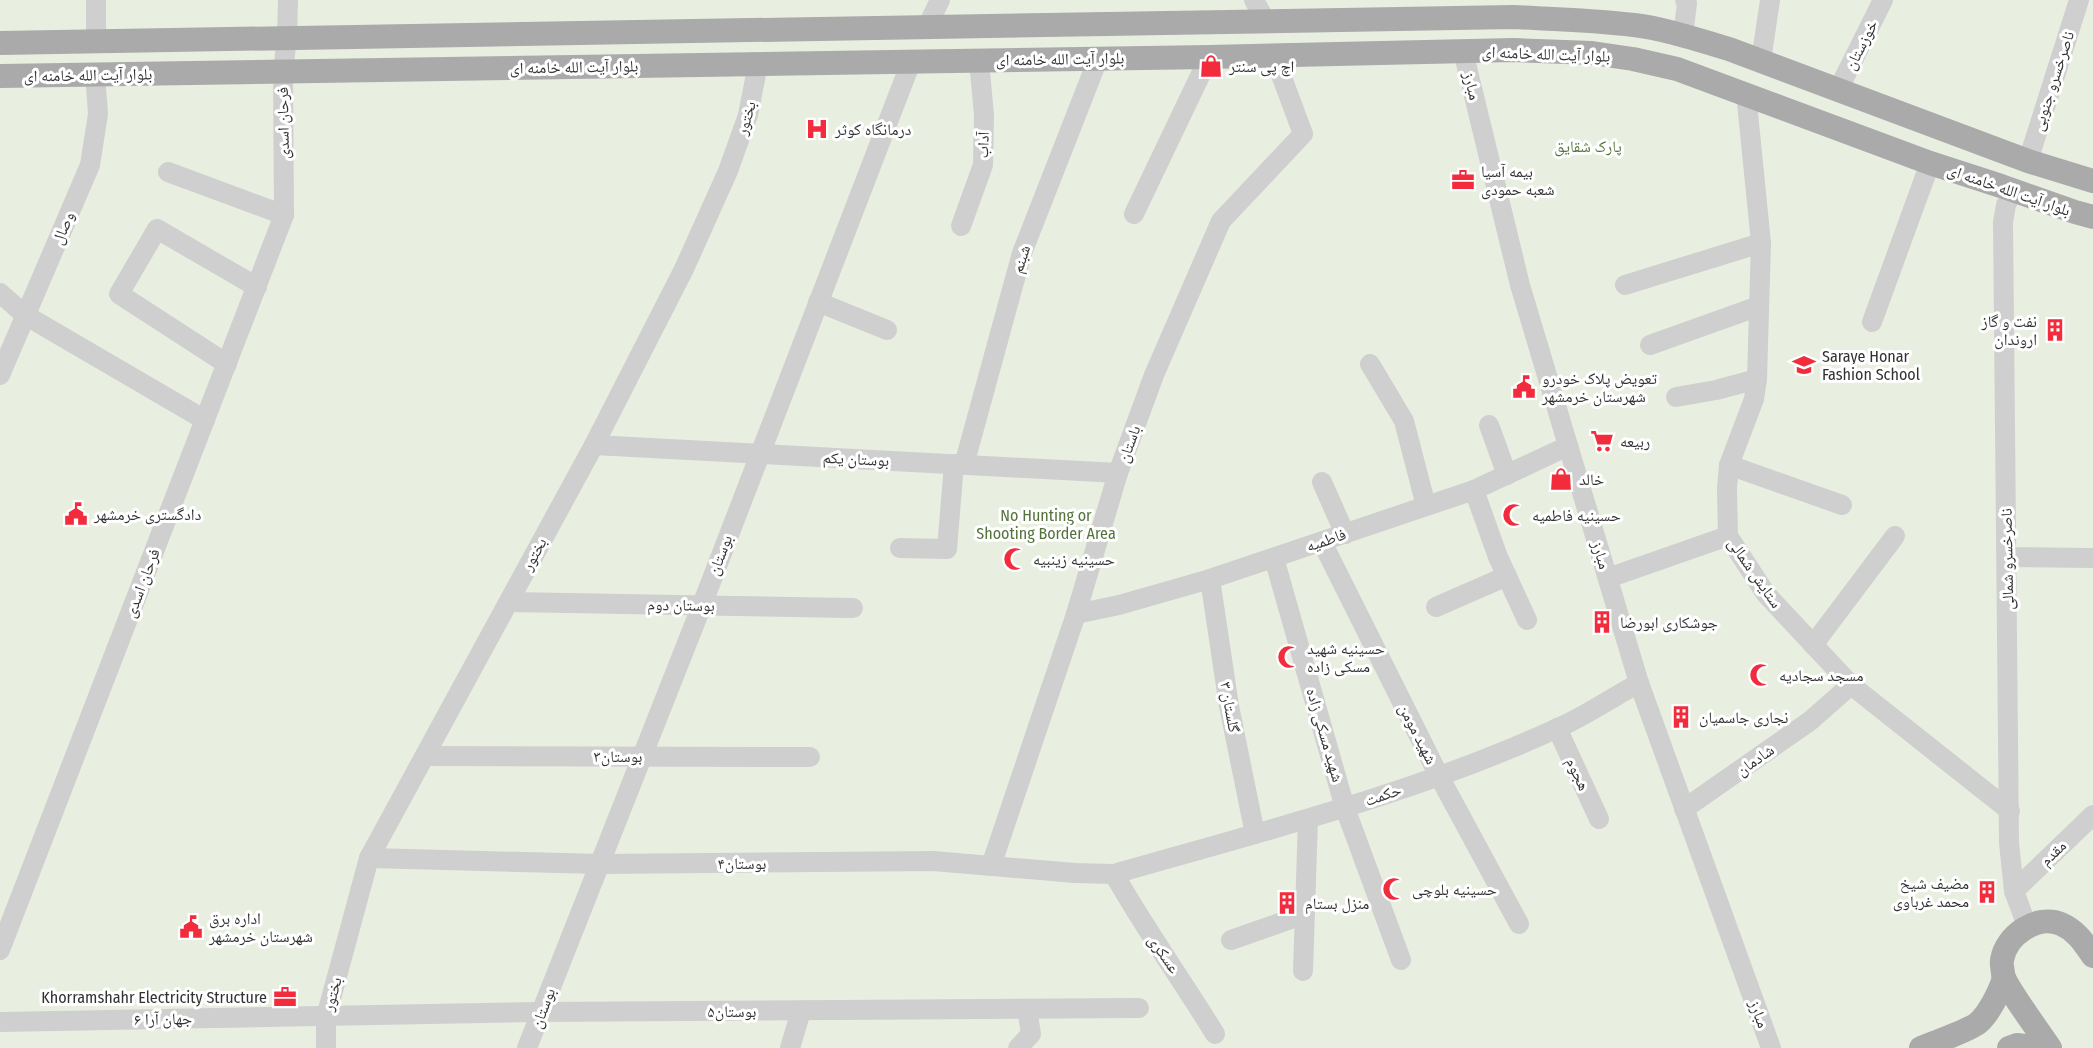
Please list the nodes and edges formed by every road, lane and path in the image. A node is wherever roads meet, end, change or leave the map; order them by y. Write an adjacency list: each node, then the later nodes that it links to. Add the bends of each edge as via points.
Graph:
1 (96, 0): 14 (street)
2 (288, 0): 13 (street)
3 (940, 0): 11 (street)
4 (1254, 0): 10 (street)
5 (1685, 0): 12 (street)
6 (1770, 0): 21 (street)
7 (1884, 0): 27 (street, خوزستان)
8 (2079, 0): 29 (street, ناصرخسرو جنوبی)
9 (1508, 9): 10 (main road, بلوار آیت الله خامنه ای); 12 (main road, بلوار آیت الله خامنه ای, via 1636,25)
10 (1266, 22): 11 (main road, بلوار آیت الله خامنه ای)
11 (927, 27): 13 (main road, بلوار آیت الله خامنه ای)
12 (1683, 36): 21 (main road, بلوار آیت الله خامنه ای)
13 (287, 38): 14 (main road, بلوار آیت الله خامنه ای); 24 (street, فرحان اسدی)
14 (96, 41): 15 (main road, بلوار آیت الله خامنه ای)
15 (0, 43)
16 (1463, 51): 17 (main road, بلوار آیت الله خامنه ای); 28 (main road, بلوار آیت الله خامنه ای, via 1592,53 1634,58); 56 (street, مبارز, via 1520,285)
17 (1274, 56): 18 (main road, بلوار آیت الله خامنه ای); 60 (street, باستان, via 1303,134 1221,220 1154,375)
18 (1209, 57): 19 (main road, بلوار آیت الله خامنه ای); 34 (street)
19 (1098, 59): 20 (main road, بلوار آیت الله خامنه ای); 58 (street, شبنم, via 1022,253)
20 (979, 61): 22 (main road, بلوار آیت الله خامنه ای); 37 (street, آداب, via 983,165)
21 (1761, 61): 27 (main road, بلوار آیت الله خامنه ای)
22 (911, 62): 23 (main road, بلوار آیت الله خامنه ای); 42 (street, بوستان)
23 (758, 64): 24 (main road, بلوار آیت الله خامنه ای); 55 (street, بختور, via 748,115 729,171)
24 (283, 71): 25 (main road, بلوار آیت الله خامنه ای); 35 (street, فرحان اسدی)
25 (95, 74): 26 (main road, بلوار آیت الله خامنه ای); 44 (street, وصال, via 98,114 90,165)
26 (0, 76)
27 (1838, 90): 29 (main road, بلوار آیت الله خامنه ای)
28 (1746, 93): 30 (main road, بلوار آیت الله خامنه ای); 38 (street, ستایش شمالی)
29 (2028, 161): 32 (main road, بلوار آیت الله خامنه ای); 33 (main road)
30 (1930, 163): 33 (main road, بلوار آیت الله خامنه ای); 45 (street)
31 (168, 172): 35 (street)
32 (2093, 181)
33 (2013, 190): 36 (main road, بلوار آیت الله خامنه ای); 71 (street, ناصرخسرو شمالی, via 2003,222)
34 (1134, 214)
35 (284, 215): 40 (street, فرحان اسدی)
36 (2093, 217)
37 (961, 226)
38 (1761, 243): 39 (street); 43 (street, ستایش شمالی)
39 (1625, 285)
40 (256, 287): 48 (street, فرحان اسدی); 48 (street, via 157,229 119,294)
41 (0, 293): 44 (street)
42 (818, 302): 46 (street); 57 (street, بوستان)
43 (1759, 306): 47 (street); 51 (street, ستایش شمالی)
44 (25, 315): 50 (street, وصال); 53 (street)
45 (1872, 322)
46 (887, 330)
47 (1650, 345)
48 (227, 364): 53 (street, فرحان اسدی)
49 (1370, 364): 65 (street, via 1404,421)
50 (0, 375)
51 (1756, 379): 52 (street); 59 (street, ستایش شمالی, via 1754,399)
52 (1676, 397)
53 (205, 420): 107 (street, فرحان اسدی)
54 (1489, 425): 61 (street)
55 (594, 445): 57 (street, بوستان یکم); 77 (street, بختور)
56 (1568, 446): 61 (street, فاطمیه); 75 (street, مبارز)
57 (759, 453): 58 (street, بوستان یکم); 78 (street, بوستان)
58 (959, 465): 60 (street, بوستان یکم); 70 (street, شبنم, via 947,549)
59 (1729, 465): 64 (street); 67 (street, ستایش شمالی)
60 (1118, 473): 81 (street, باستان)
61 (1507, 474): 63 (street, فاطمیه)
62 (1322, 482): 66 (street)
63 (1474, 490): 65 (street, فاطمیه); 74 (street)
64 (1842, 505)
65 (1426, 506): 66 (street, فاطمیه)
66 (1344, 534): 69 (street, فاطمیه)
67 (1728, 536): 75 (street); 83 (street, ستایش شمالی, via 1766,594)
68 (1895, 536): 83 (street)
69 (1322, 542): 72 (street, فاطمیه); 90 (street, شهید مومن)
70 (900, 548)
71 (2007, 557): 73 (street); 93 (street, ناصرخسرو شمالی)
72 (1274, 558): 76 (street, فاطمیه); 91 (street, شهید مسکی زاده)
73 (2093, 558)
74 (1507, 576): 79 (street); 82 (street)
75 (1608, 578): 84 (street, مبارز)
76 (1210, 579): 81 (street, فاطمیه); 97 (street, گلستان ۳, via 1229,706)
77 (509, 602): 78 (street, بوستان دوم); 87 (street, بختور)
78 (702, 605): 80 (street, بوستان دوم); 88 (street, بوستان)
79 (1436, 607)
80 (853, 608)
81 (1076, 614): 100 (street, باستان)
82 (1527, 620)
83 (1813, 645): 85 (street, ستایش شمالی)
84 (1639, 682): 86 (street, حکمت); 92 (street, مبارز)
85 (1851, 685): 92 (street, شادمان, via 1810,721); 93 (street, ستایش شمالی)
86 (1557, 728): 90 (street, حکمت); 96 (street, هجوم)
87 (425, 756): 88 (street, بوستان۳); 98 (street, بختور)
88 (642, 756): 89 (street, بوستان۳); 99 (street, بوستان)
89 (810, 757)
90 (1439, 776): 91 (street, حکمت); 104 (street, شهید مومن)
91 (1345, 808): 95 (street, حکمت); 109 (street, شهید مسکی زاده)
92 (1684, 809): 123 (street, مبارز)
93 (2010, 811): 102 (street, ناصرخسرو شمالی)
94 (2093, 815): 102 (street, مقدم)
95 (1308, 819): 97 (street, حکمت); 103 (street)
96 (1599, 819)
97 (1255, 834): 101 (street, حکمت)
98 (369, 858): 99 (street, بوستان۴); 116 (street, بختور)
99 (599, 864): 100 (street, بوستان۴, via 933,861); 115 (street, بوستان)
100 (991, 866): 101 (street, بوستان۴)
101 (1114, 873): 118 (street, عسکری)
102 (2014, 891): 105 (street, ناصرخسرو شمالی)
103 (1305, 914): 106 (street); 110 (street)
104 (1520, 924)
105 (2027, 926): 108 (main road, via 2060,923 2078,934); 111 (main road, via 2010,941 2002,960)
106 (1231, 940)
107 (0, 950)
108 (2093, 956)
109 (1401, 960)
110 (1303, 971)
111 (2004, 978): 124 (main road, via 1994,1002 1978,1023); 127 (main road)
112 (1139, 1008): 113 (street, بوستان۵)
113 (1027, 1009): 114 (street, بوستان۵); 122 (street, via 1031,1034)
114 (801, 1011): 115 (street, بوستان۵); 121 (street)
115 (541, 1012): 116 (street, بوستان۵); 120 (street, بوستان)
116 (326, 1017): 117 (street, جهان آرا ۶); 119 (street, بختور)
117 (0, 1022)
118 (1215, 1034)
119 (326, 1048)
120 (527, 1048)
121 (790, 1048)
122 (1018, 1048)
123 (1771, 1048)
124 (1921, 1048)
125 (2009, 1048): 126 (main road)
126 (2040, 1048)
127 (2050, 1048)

